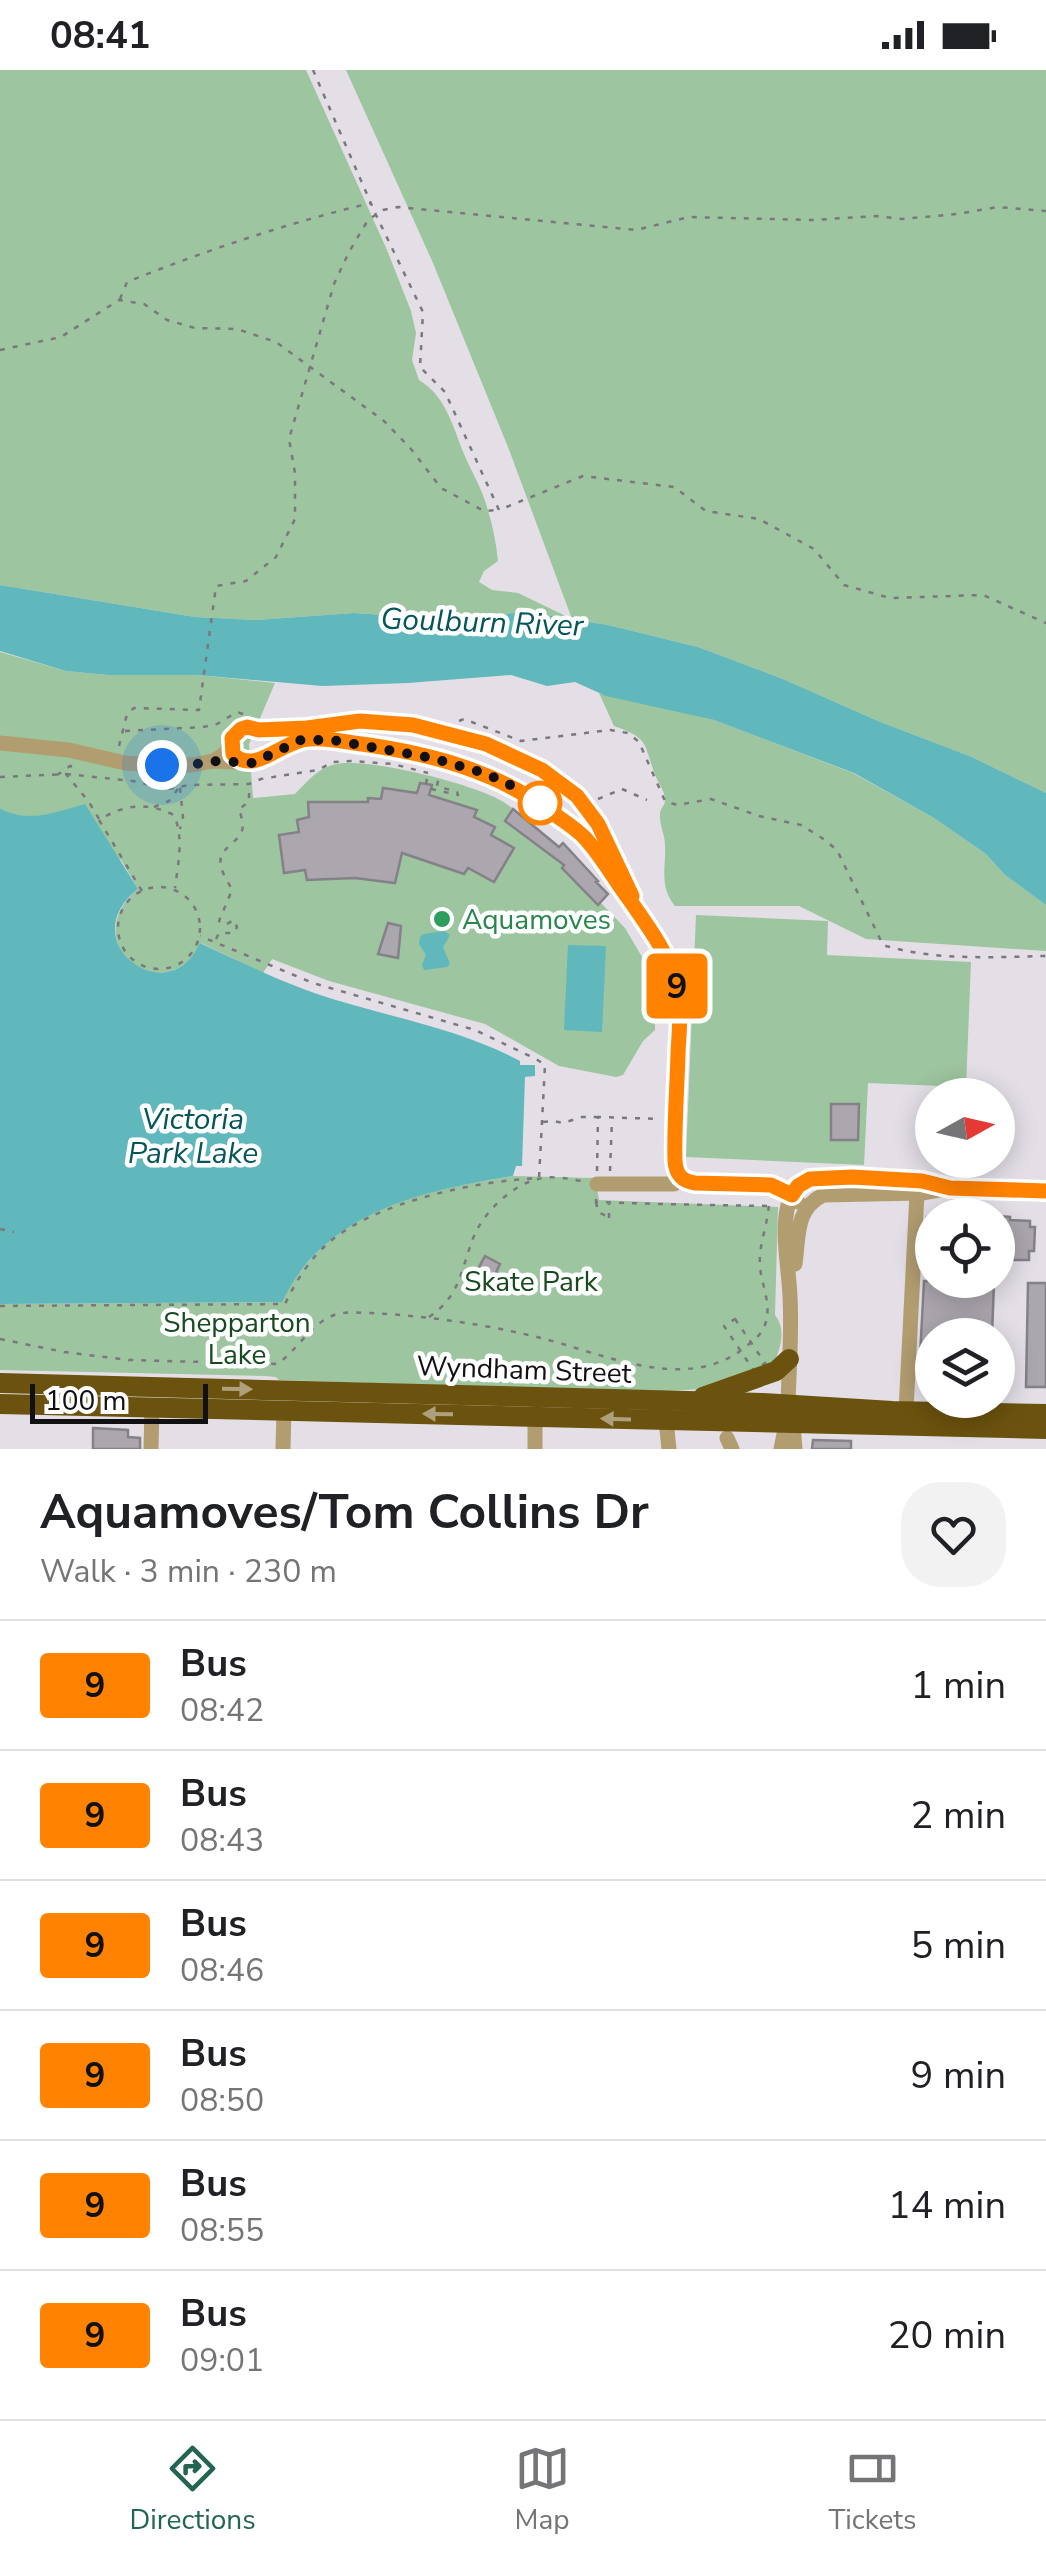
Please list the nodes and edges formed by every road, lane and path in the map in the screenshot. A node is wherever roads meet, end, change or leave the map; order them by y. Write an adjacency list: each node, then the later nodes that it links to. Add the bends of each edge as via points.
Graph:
1 (313, 70): 2 (path)
2 (372, 203): 4 (path); 5 (path, via 203,252 126,282)
3 (1046, 211): 4 (path, via 998,207 902,219 690,217 636,230 398,207)
4 (376, 214): 7 (path, via 334,284); 8 (path, via 423,312 420,367 445,392)
5 (119, 300): 6 (path, via 61,337); 7 (path, via 195,328 236,329 276,342)
6 (0, 350)
7 (310, 367): 8 (path, via 384,420 441,488 484,511); 12 (path, via 289,438 295,519 276,557 246,581 216,586 200,710 134,708)
8 (500, 510): 9 (path, via 582,476 674,488 706,511 759,519 814,550 844,584 890,598 983,595)
9 (1046, 622)
10 (255, 723): 12 (path, via 237,712 203,727); 14 (street, via 236,732); 15 (street, via 266,739); 32 (street, via 413,725 515,756 560,782 592,814)
11 (447, 725): 35 (path, via 464,719 521,741 610,730 636,737 665,801 712,799 801,825 837,850 883,944 910,953)
12 (123, 731): 16 (path)
13 (0, 742): 16 (street)
14 (231, 743): 17 (street); 18 (street)
15 (263, 757): 18 (street); 32 (street, via 301,740 332,740 484,773 532,797 582,835)
16 (114, 761): 17 (street)
17 (212, 761): 18 (street)
18 (242, 762)
19 (89, 768): 21 (path, via 70,766)
20 (428, 773): 25 (path)
21 (57, 775): 23 (path); 28 (path, via 66,774)
22 (439, 776): 26 (path, via 437,786 458,794)
23 (0, 778)
24 (248, 784): 34 (path, via 248,802 239,809 241,833 221,860 232,890 219,921 225,926 234,920 238,927 219,933)
25 (426, 784)
26 (431, 788)
27 (152, 807): 28 (path, via 123,808); 29 (path, via 174,815); 29 (path, via 169,801 180,786)
28 (99, 820): 31 (path)
29 (180, 832): 30 (path)
30 (175, 890): 31 (path); 33 (path, via 198,914)
31 (142, 891): 33 (path, via 119,919 121,942 135,962 157,970 180,964)
32 (646, 923): 40 (street, via 680,1000)
33 (200, 936): 34 (path)
34 (216, 941): 39 (path, via 313,983 475,1030 536,1059 545,1066)
35 (1046, 956)
36 (598, 1118): 37 (path); 39 (path); 42 (path)
37 (612, 1118): 38 (path); 42 (path)
38 (661, 1119)
39 (543, 1122): 41 (path)
40 (680, 1177): 43 (street); 44 (street)
41 (540, 1178): 42 (path); 57 (path, via 449,1191 356,1226 326,1245 284,1304); 58 (path, via 488,1212 457,1286)
42 (604, 1184): 43 (street); 49 (path)
43 (658, 1184): 51 (path)
44 (769, 1185): 48 (street); 52 (path)
45 (950, 1188): 46 (street); 47 (street); 48 (street, via 826,1178 810,1179)
46 (1046, 1191)
47 (917, 1192): 53 (street, via 823,1195); 69 (street)
48 (792, 1195): 53 (street); 56 (street, via 786,1225)
49 (596, 1202): 50 (path); 50 (path, via 609,1218)
50 (610, 1202): 51 (path)
51 (657, 1204): 52 (path)
52 (770, 1206): 60 (path, via 760,1262 766,1323)
53 (804, 1209): 56 (street)
54 (0, 1229): 55 (path)
55 (14, 1232)
56 (790, 1297): 62 (street)
57 (0, 1306)
58 (428, 1317): 59 (path, via 336,1314 276,1364 129,1360); 61 (path, via 656,1367 696,1366)
59 (0, 1339)
60 (751, 1342): 61 (path); 61 (path, via 765,1363 754,1370); 61 (path, via 734,1319 724,1326)
61 (740, 1351)
62 (789, 1359): 65 (highway, via 776,1371); 71 (street)
63 (0, 1383): 64 (highway, Wyndham Street, one-way to 64)
64 (285, 1400): 67 (highway, Wyndham Street); 68 (highway, Wyndham Street); 75 (street)
65 (692, 1401): 68 (highway, Wyndham Street); 71 (highway, Wyndham Street)
66 (0, 1404): 67 (highway, Wyndham Street)
67 (152, 1407): 74 (street)
68 (536, 1407): 72 (highway, Wyndham Street, one-way to 68); 76 (street)
69 (906, 1411): 70 (highway, Wyndham Street); 71 (highway, Wyndham Street)
70 (1046, 1414)
71 (789, 1417): 72 (highway, Wyndham Street); 73 (highway, Wyndham Street); 78 (street); 79 (street)
72 (666, 1420): 77 (street)
73 (1046, 1430)
74 (151, 1449)
75 (284, 1449)
76 (534, 1449)
77 (668, 1449)
78 (781, 1449)
79 (795, 1449)

